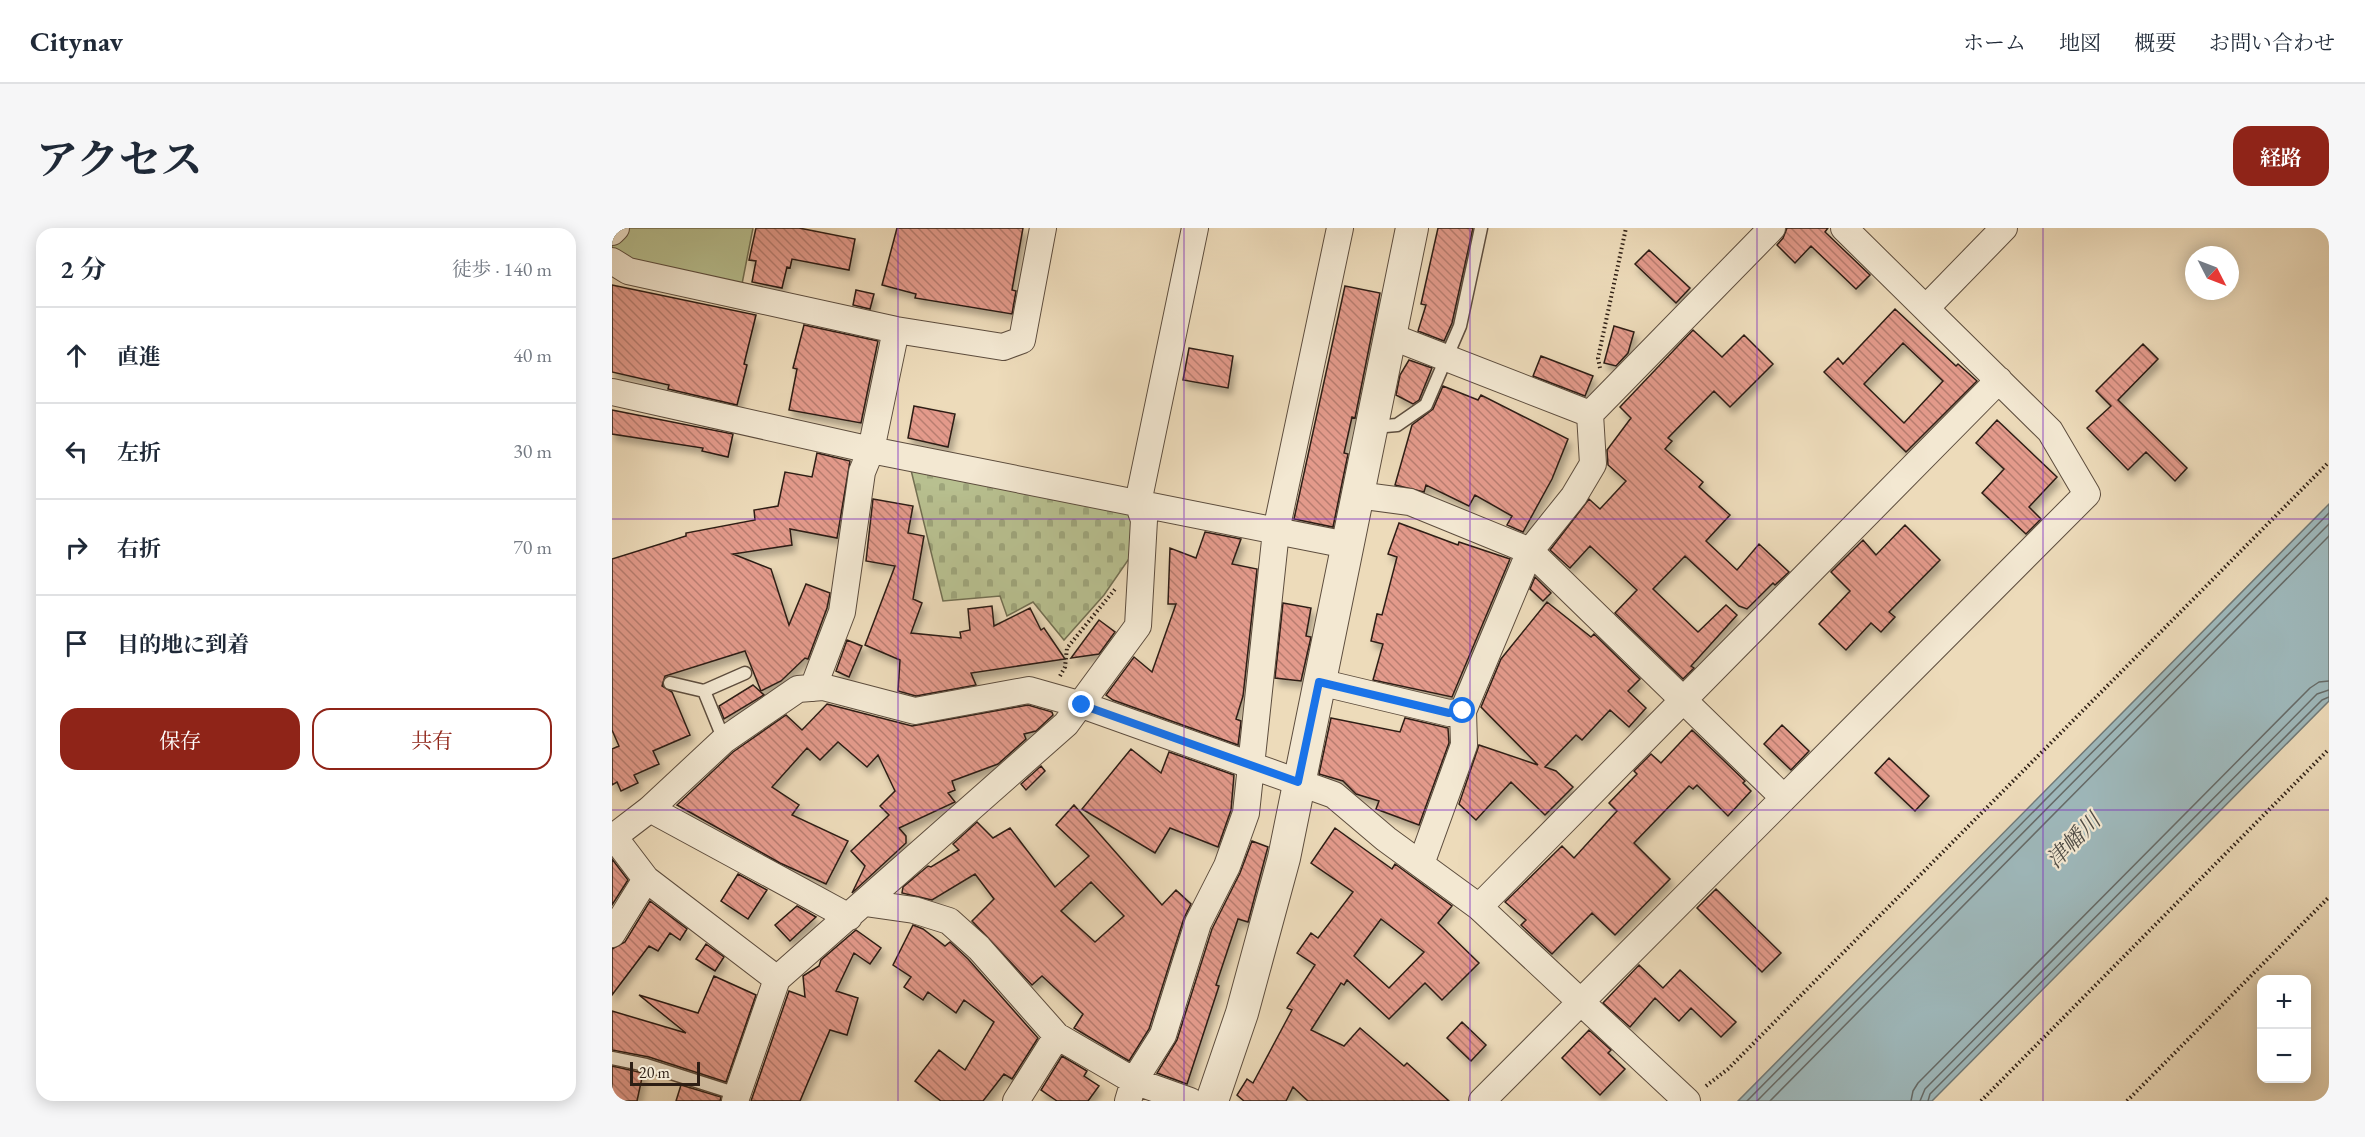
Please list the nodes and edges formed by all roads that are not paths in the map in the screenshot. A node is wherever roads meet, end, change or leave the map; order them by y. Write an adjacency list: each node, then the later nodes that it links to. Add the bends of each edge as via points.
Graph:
1 (616, 228): 10 (street)
2 (1043, 228): 13 (street, via 1022,340 1003,347)
3 (1195, 228): 22 (street)
4 (1340, 228): 23 (street)
5 (1412, 228): 14 (street)
6 (1480, 228): 15 (lane, via 1460,327)
7 (1773, 228): 18 (street)
8 (1844, 228): 12 (street)
9 (2004, 228): 12 (street)
10 (612, 232)
11 (612, 261): 13 (street, via 628,271)
12 (1926, 308): 16 (street)
13 (896, 330): 20 (street)
14 (1390, 336): 15 (street); 19 (street)
15 (1446, 358): 18 (street); 19 (lane, via 1426,405 1397,425)
16 (2000, 380): 31 (street); 37 (street, via 2050,431 2086,494)
17 (612, 392): 20 (street)
18 (1598, 406): 25 (street, via 1593,464 1574,496)
19 (1371, 428): 21 (street)
20 (871, 450): 22 (street); 29 (street, via 862,472 842,612)
21 (1357, 495): 24 (street); 25 (street, via 1410,502)
22 (1138, 503): 23 (street); 32 (street, via 1144,520 1138,626)
23 (1276, 531): 24 (street); 35 (street)
24 (1347, 545): 27 (street)
25 (1530, 551): 31 (street); 33 (street)
26 (745, 674): 30 (lane)
27 (1319, 682): 33 (street, via 1449,713); 36 (street)
28 (670, 684): 30 (lane)
29 (813, 688): 32 (street, via 823,687 915,711 1029,690); 34 (street, via 798,689)
30 (704, 691): 34 (lane)
31 (1684, 699): 37 (street); 42 (street)
32 (1082, 705): 35 (street); 43 (street, via 1066,724)
33 (1463, 711): 40 (street, via 1464,745)
34 (724, 740): 38 (street)
35 (1251, 766): 36 (street); 49 (street, via 1246,813 1227,866 1198,923 1163,1035)
36 (1298, 782): 40 (street, via 1334,795); 53 (street, via 1284,858 1242,1013)
37 (1784, 798): 46 (street)
38 (650, 809): 39 (street); 43 (street)
39 (613, 838): 41 (street)
40 (1420, 864): 42 (street)
41 (646, 879): 44 (street); 45 (street)
42 (1479, 907): 46 (street)
43 (857, 910): 45 (street); 47 (street, via 914,910 949,921 980,948)
44 (612, 934)
45 (777, 979): 50 (street)
46 (1579, 1003): 54 (street); 55 (street)
47 (1057, 1036): 49 (street); 51 (street)
48 (612, 1058): 50 (lane, via 646,1065)
49 (1131, 1091): 52 (street)
50 (736, 1097)
51 (1016, 1101)
52 (1190, 1101)
53 (1212, 1101)
54 (1482, 1101)
55 (1686, 1101)

